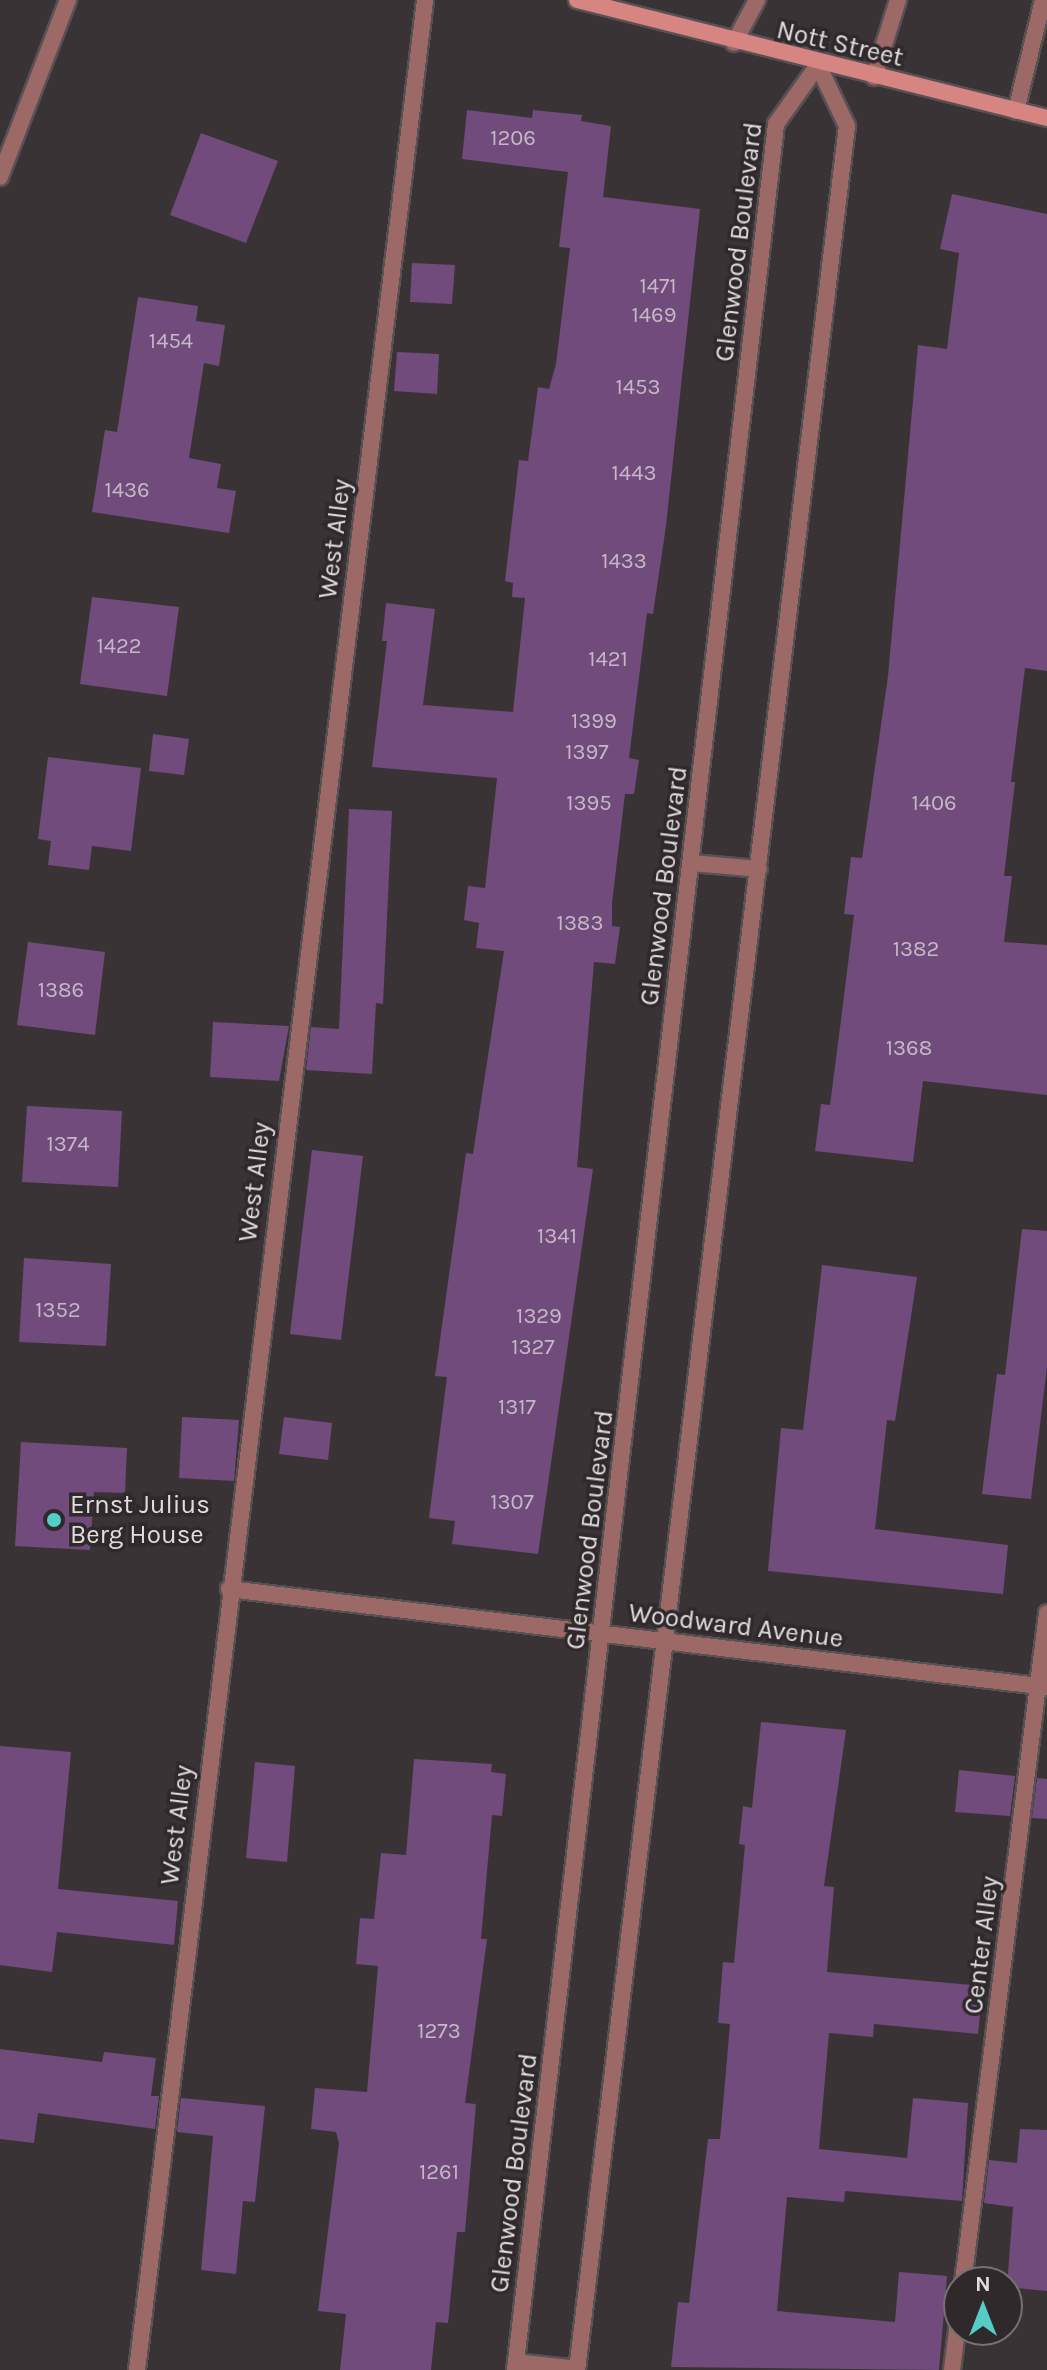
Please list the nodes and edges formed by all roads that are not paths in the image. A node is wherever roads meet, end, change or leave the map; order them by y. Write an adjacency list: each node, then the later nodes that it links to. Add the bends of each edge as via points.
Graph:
1 (68, 0): 12 (street)
2 (425, 0): 15 (street, West Alley)
3 (577, 0): 7 (main road, Nott Street)
4 (757, 0): 7 (street)
5 (898, 0): 9 (street)
6 (1043, 0): 10 (street)
7 (734, 43): 8 (main road, Nott Street)
8 (818, 65): 9 (main road, Nott Street); 13 (street, Glenwood Boulevard, via 777,116); 14 (street, via 847,126)
9 (874, 77): 10 (main road, Nott Street)
10 (1016, 111): 11 (main road, Nott Street)
11 (1047, 118)
12 (0, 177)
13 (691, 863): 14 (street); 17 (street, Glenwood Boulevard)
14 (759, 869): 18 (street)
15 (229, 1589): 17 (street, Woodward Avenue); 23 (street, West Alley)
16 (1047, 1613): 19 (street, Center Alley)
17 (603, 1634): 18 (street, Woodward Avenue); 22 (street, Glenwood Boulevard)
18 (666, 1642): 19 (street, Woodward Avenue); 24 (street)
19 (1043, 1687): 20 (street, Center Alley)
20 (965, 2266)
21 (955, 2346): 25 (street)
22 (515, 2366): 24 (street)
23 (137, 2370)
24 (577, 2370)
25 (952, 2370)

